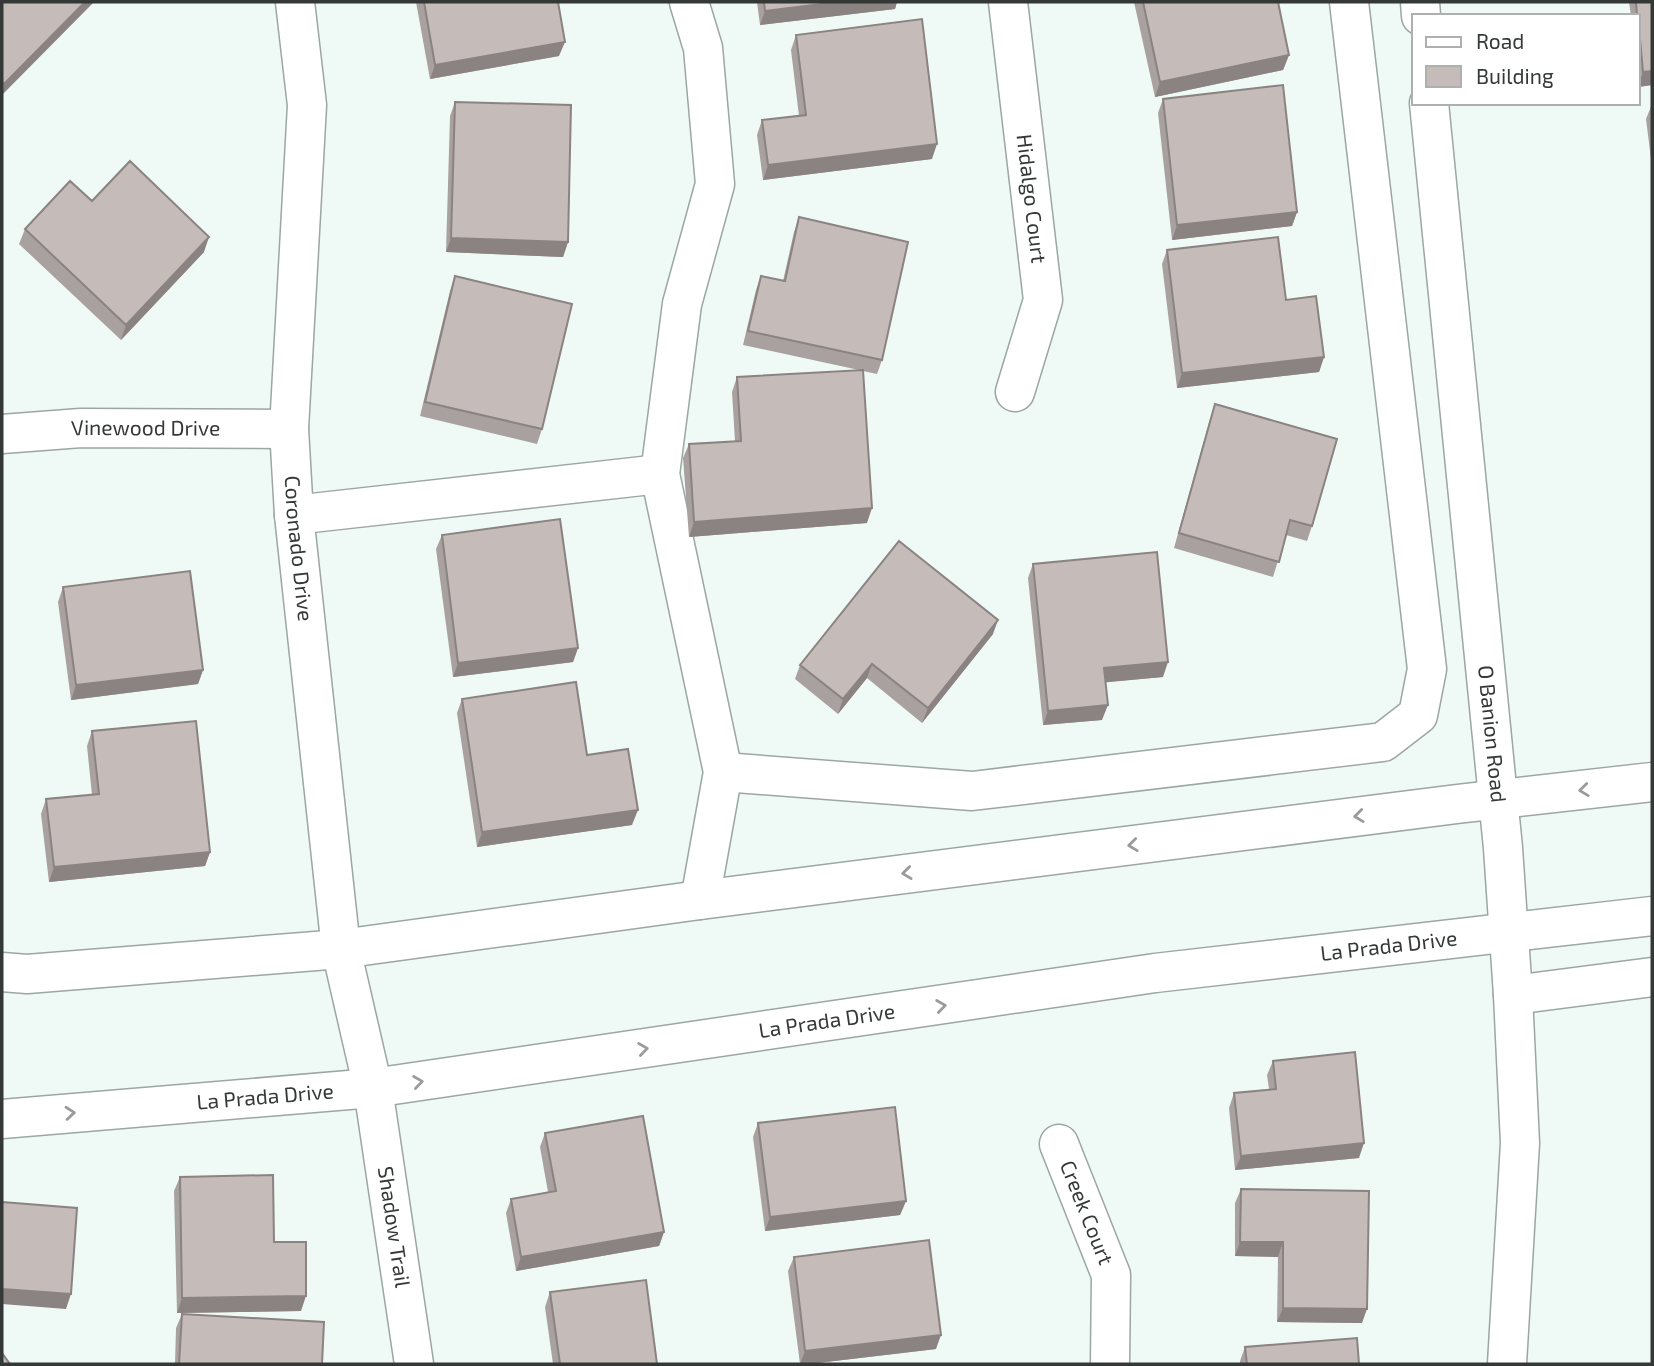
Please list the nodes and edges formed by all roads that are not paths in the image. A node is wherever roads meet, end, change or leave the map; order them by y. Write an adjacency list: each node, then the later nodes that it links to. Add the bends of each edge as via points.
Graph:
1 (295, 2): 7 (street, Coronado Drive, via 307,105)
2 (689, 2): 9 (street, via 702,48 715,184 682,304)
3 (1008, 2): 6 (street, Hidalgo Court, via 1043,300)
4 (1349, 2): 11 (street, via 1427,669 1418,715 1383,742 972,791)
5 (1429, 105): 13 (street, O Banion Road)
6 (1015, 392)
7 (289, 429): 8 (street, Vinewood Drive, via 81,428); 10 (street, Coronado Drive)
8 (2, 434)
9 (660, 474): 10 (street); 11 (street)
10 (294, 514): 17 (street, Coronado Drive)
11 (723, 772): 14 (street)
12 (1652, 782): 13 (street, one-way to 13)
13 (1499, 801): 14 (street, one-way to 14); 16 (street, O Banion Road)
14 (700, 900): 17 (street)
15 (1652, 916): 16 (street, La Prada Drive)
16 (1509, 932): 20 (street, O Banion Road); 21 (street, La Prada Drive, one-way to 16, via 1155,973)
17 (341, 949): 18 (street, via 27,974); 21 (street, Coronado Drive)
18 (2, 972)
19 (1652, 977): 20 (street)
20 (1513, 995): 26 (street, O Banion Road, via 1520,1143)
21 (373, 1088): 22 (street, La Prada Drive, one-way to 21); 24 (street, Shadow Trail)
22 (2, 1119)
23 (1059, 1144): 25 (street, Creek Court, via 1111,1275)
24 (414, 1364)
25 (1110, 1364)
26 (1507, 1364)

